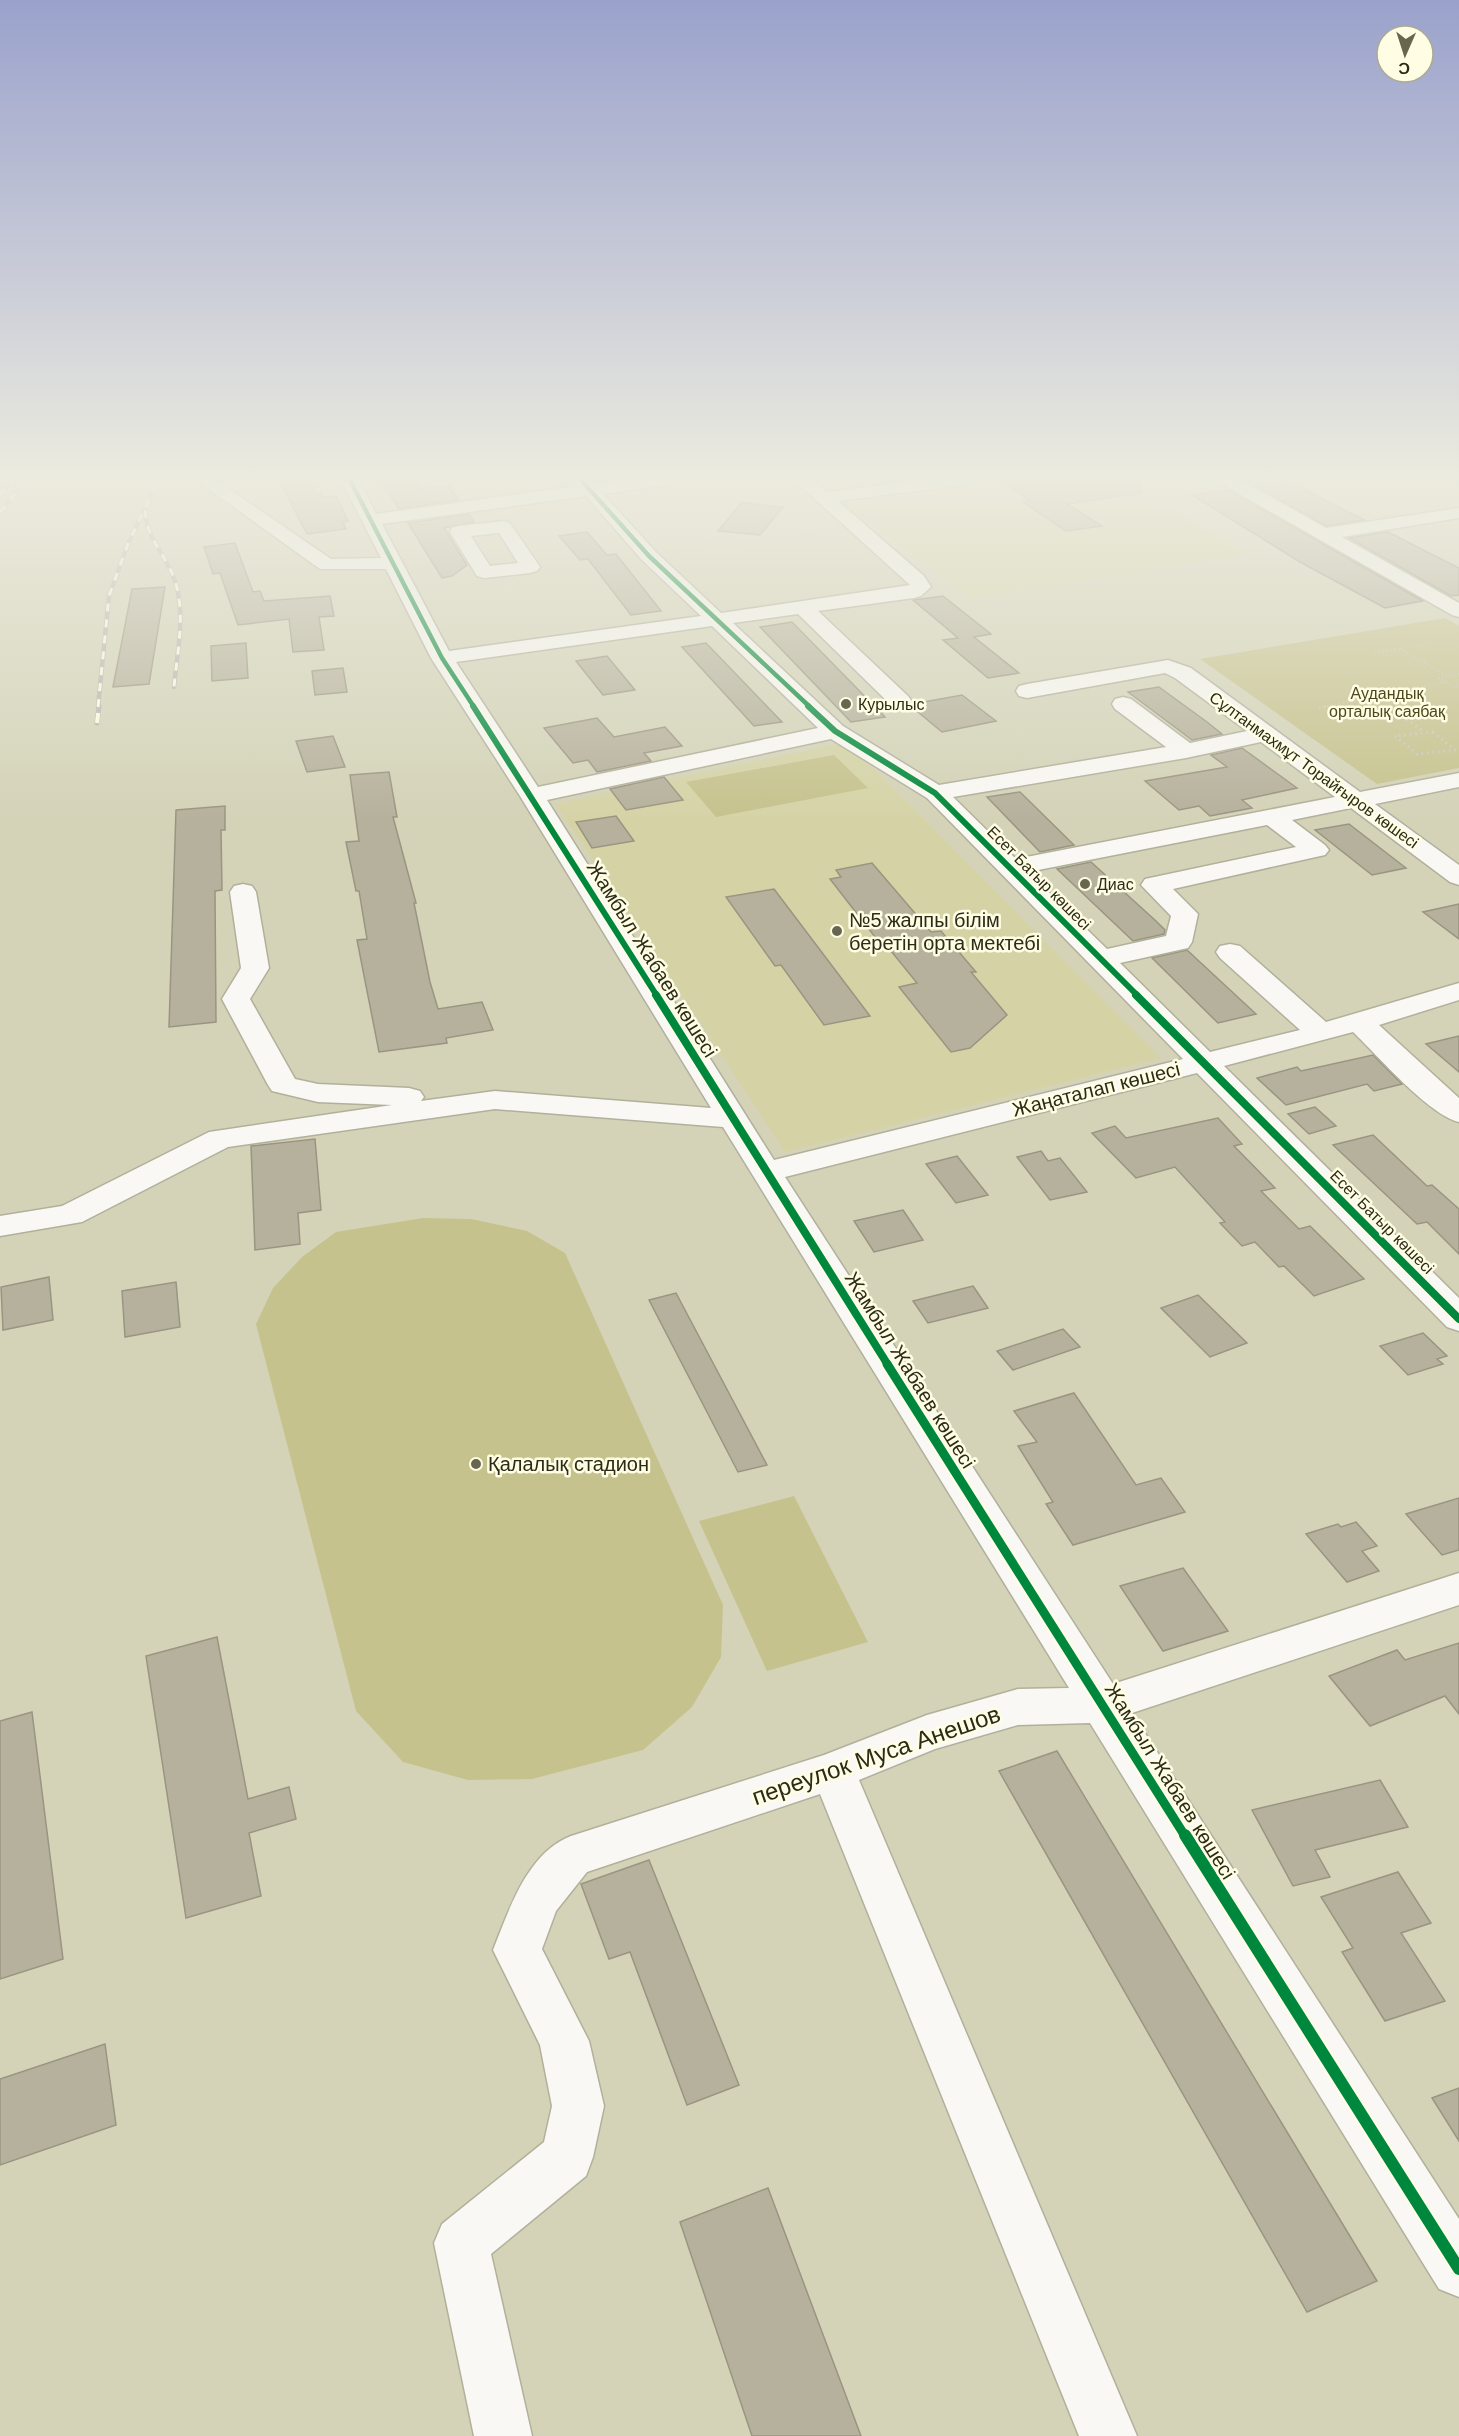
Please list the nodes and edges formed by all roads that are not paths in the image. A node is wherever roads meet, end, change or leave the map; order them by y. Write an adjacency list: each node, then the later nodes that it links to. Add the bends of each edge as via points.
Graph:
1 (407, 594): 8 (street, Жамбыл Жабаев көшесі)
2 (690, 594): 7 (street, Есет Батыр көшесі)
3 (902, 594): 5 (street)
4 (1428, 594): 6 (street)
5 (803, 608): 7 (street); 10 (street)
6 (1459, 611)
7 (718, 620): 8 (street); 12 (street, Есет Батыр көшесі)
8 (442, 658): 17 (street, Жамбыл Жабаев көшесі)
9 (1027, 691): 13 (street, Сұлтанмахмұт Торайғыров көшесі, via 1168,666)
10 (901, 702)
11 (1123, 704): 14 (street)
12 (835, 731): 16 (street, Есет Батыр көшесі); 17 (street)
13 (1264, 734): 14 (street); 18 (street, Сұлтанмахмұт Торайғыров көшесі)
14 (1186, 751): 16 (street)
15 (1459, 780): 18 (street)
16 (934, 793): 20 (street, Есет Батыр көшесі)
17 (532, 796): 31 (street, Жамбыл Жабаев көшесі)
18 (1354, 801): 19 (street); 21 (street, Сұлтанмахмұт Торайғыров көшесі)
19 (1271, 816): 20 (street); 24 (street, via 1316,850 1154,885 1185,914 1178,942)
20 (1010, 868): 24 (street, Есет Батыр көшесі)
21 (1459, 877)
22 (243, 892): 29 (street, via 255,968 236,999 283,1085 318,1094)
23 (1230, 952): 27 (street)
24 (1100, 959): 28 (street, Есет Батыр көшесі)
25 (1459, 992): 26 (street, Жаңаталап көшесі)
26 (1359, 1022): 27 (street, Жаңаталап көшесі); 30 (street)
27 (1321, 1033): 28 (street, Жаңаталап көшесі)
28 (1203, 1062): 32 (street, Жаңаталап көшесі); 34 (street, Есет Батыр көшесі)
29 (495, 1100): 31 (street); 33 (street, via 220,1139 70,1215)
30 (1459, 1113)
31 (733, 1119): 32 (street, Жамбыл Жабаев көшесі)
32 (766, 1172): 36 (street, Жамбыл Жабаев көшесі)
33 (0, 1226)
34 (1459, 1318)
35 (1459, 1589): 36 (street, переулок Муса Анешов)
36 (1102, 1705): 37 (street, переулок Муса Анешов, via 1018,1707 927,1733); 38 (street, Жамбыл Жабаев көшесі)
37 (833, 1771): 39 (street, переулок Муса Анешов, via 571,1857 537,1899 517,1950 564,2042 578,2106 567,2157 461,2243); 40 (street)
38 (1459, 2269)
39 (503, 2436)
40 (1108, 2436)

